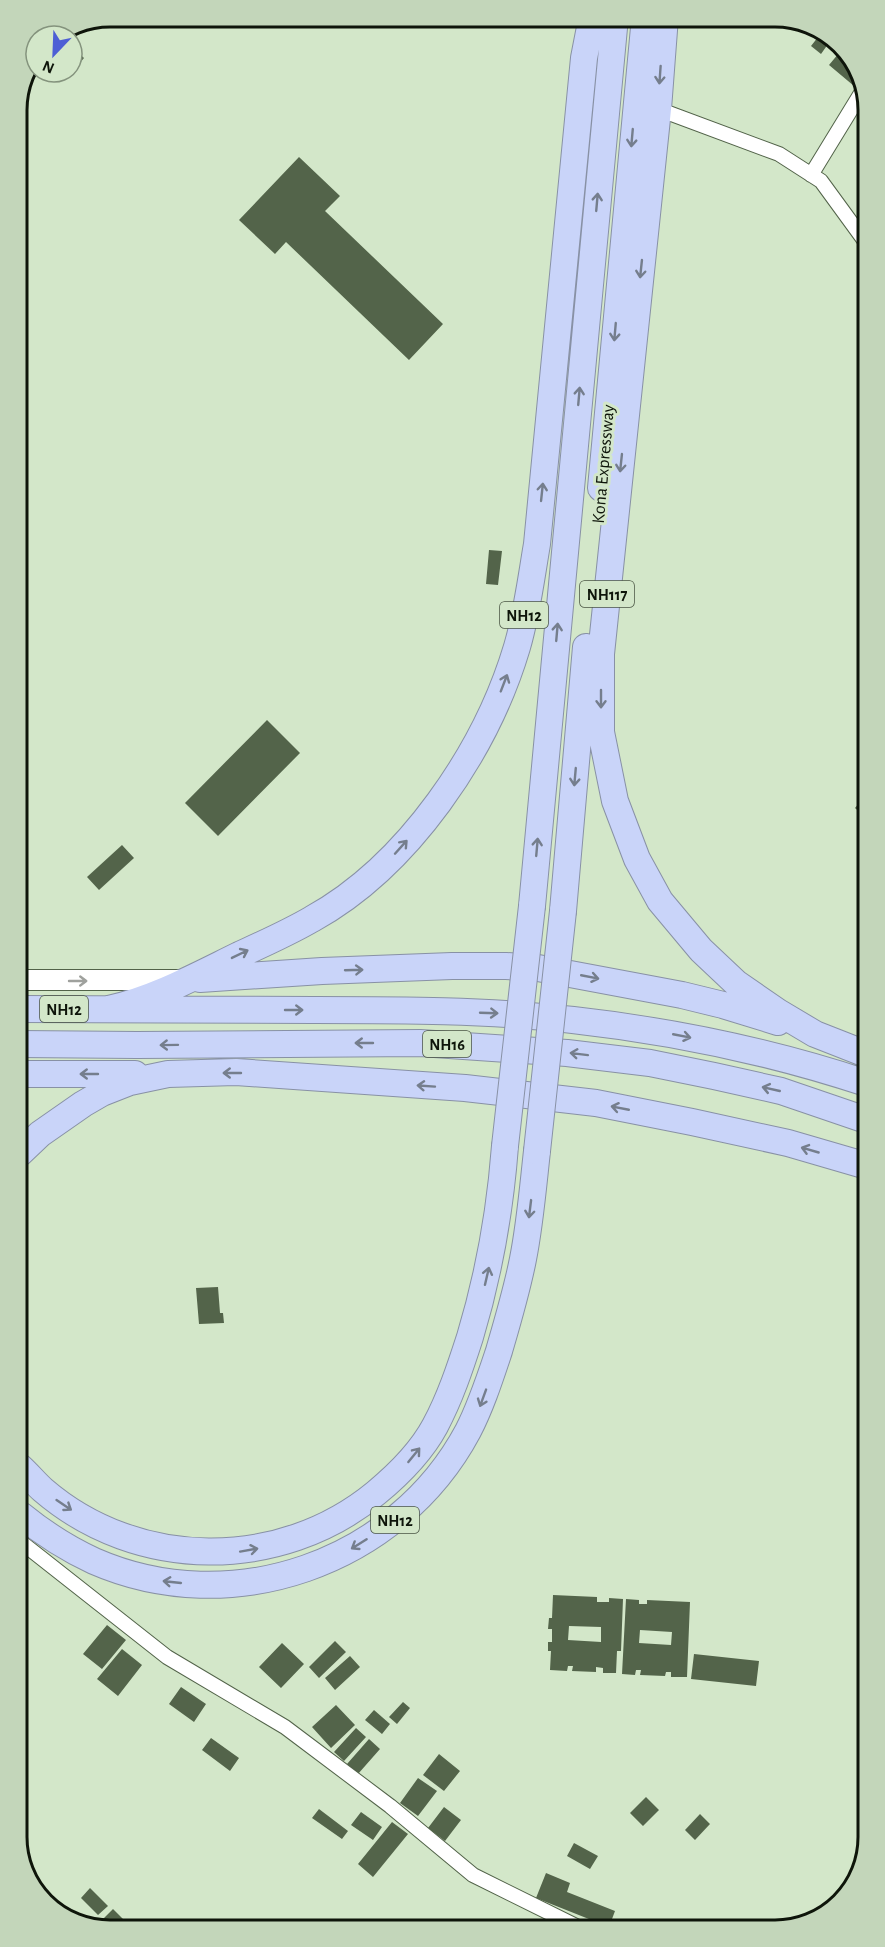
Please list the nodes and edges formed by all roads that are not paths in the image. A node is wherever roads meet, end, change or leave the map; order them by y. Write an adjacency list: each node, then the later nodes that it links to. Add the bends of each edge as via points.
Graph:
1 (590, 27): 10 (highway, NH12, one-way to 1, via 313,919 383,866 451,785 492,712 517,646 537,544)
2 (614, 27): 22 (highway, Kona Expressway / NH12, one-way to 2, bridge, via 66,1507 128,1539 179,1551 208,1553 267,1547 326,1526 390,1482 435,1427 451,1393 487,1274 497,1222 532,906)
3 (644, 27): 23 (highway, Kona Expressway / NH12, one-way to 23, bridge, via 563,911 537,1151 515,1297 478,1410 453,1457 416,1501 344,1553 309,1569 272,1578 205,1585 126,1572 94,1561)
4 (664, 27): 6 (highway, NH117, one-way to 6)
5 (857, 100): 7 (street)
6 (657, 109): 7 (street, via 779,154); 13 (highway, NH117, one-way to 13, via 601,654 601,732 615,801 637,859 660,901 700,950 736,983)
7 (811, 175): 8 (street, via 821,181)
8 (858, 232)
9 (27, 980): 10 (street, one-way to 10)
10 (191, 980): 12 (highway, NH12); 13 (highway, one-way to 13, via 452,966 538,968 682,995)
11 (27, 1009): 12 (highway, NH12)
12 (110, 1010): 18 (highway, NH16, one-way to 18, via 392,1010 574,1020 721,1044)
13 (815, 1034): 15 (highway, NH117)
14 (27, 1044): 19 (highway, NH16, one-way to 14, via 781,1091 714,1076 567,1053 420,1043)
15 (858, 1051)
16 (27, 1074): 17 (highway, one-way to 16)
17 (168, 1074): 20 (highway, via 102,1093); 21 (highway, one-way to 17, via 788,1143 596,1103 465,1088 247,1073)
18 (858, 1081)
19 (858, 1117)
20 (27, 1147)
21 (858, 1163)
22 (27, 1474)
23 (27, 1519)
24 (27, 1547): 25 (street, via 167,1657 295,1735 473,1875)
25 (564, 1920)

